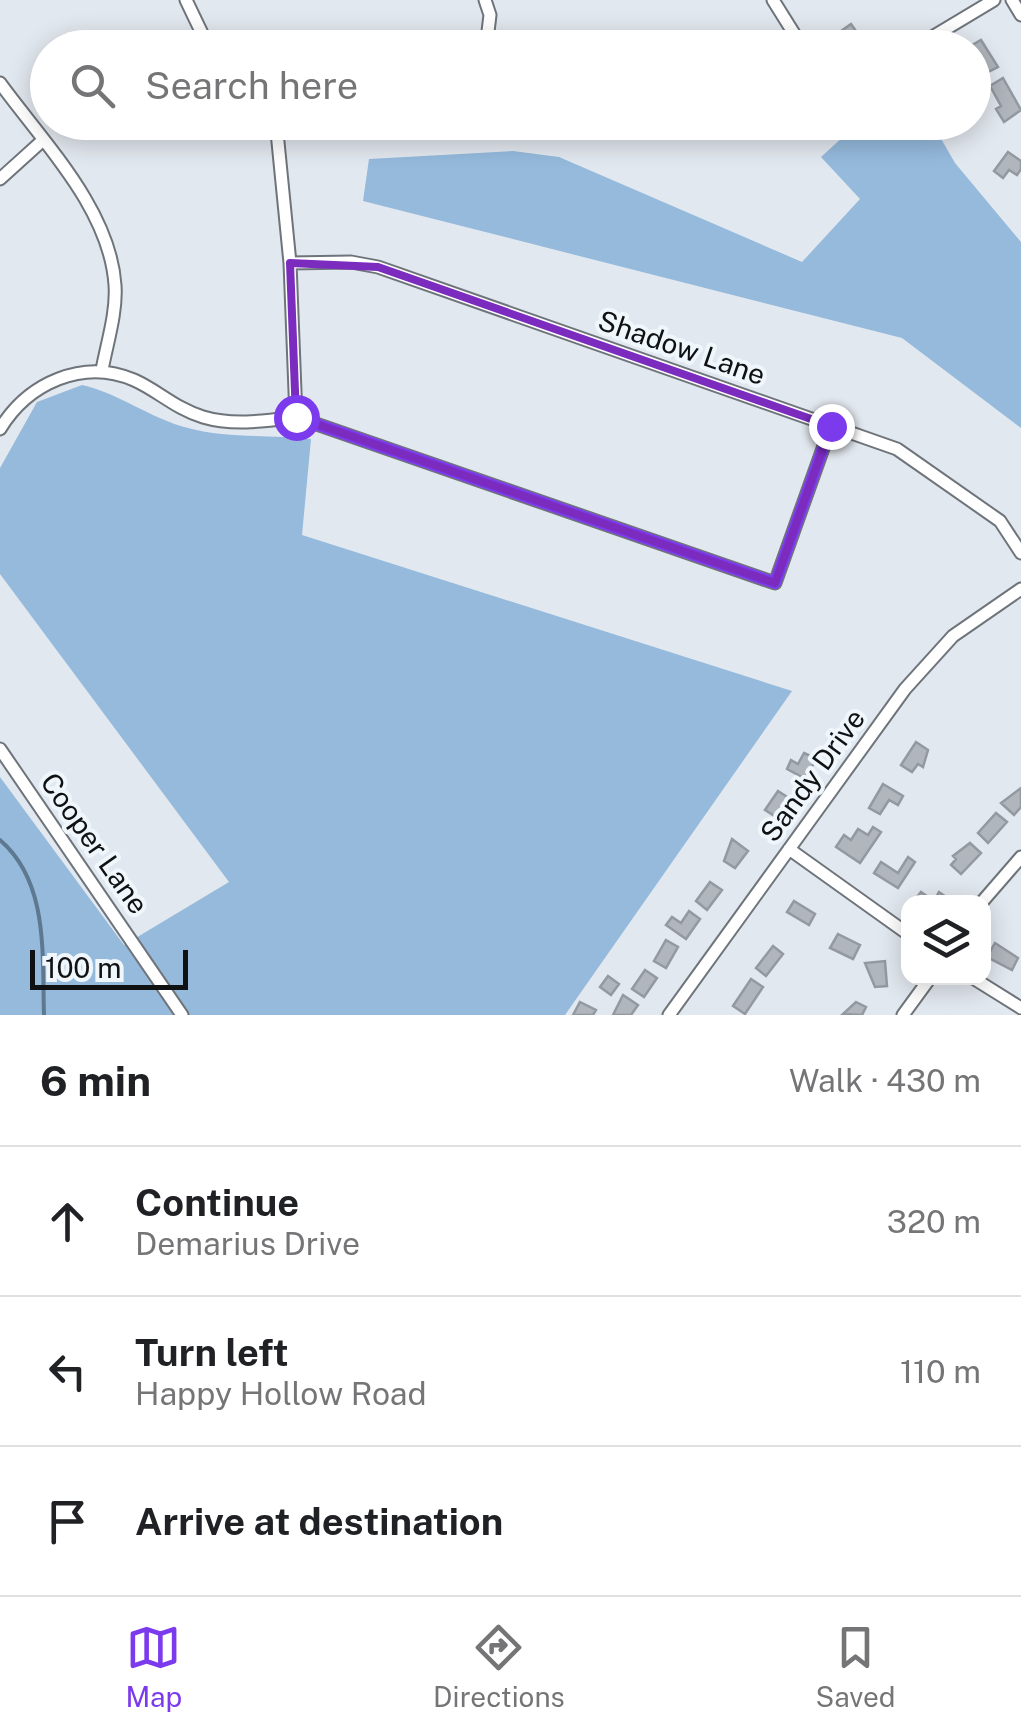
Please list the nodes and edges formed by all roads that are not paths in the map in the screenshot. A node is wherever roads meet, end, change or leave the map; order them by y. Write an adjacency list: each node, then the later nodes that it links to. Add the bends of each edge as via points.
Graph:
1 (186, 0): 7 (street)
2 (485, 0): 8 (street)
3 (773, 0): 9 (street)
4 (994, 0): 10 (street)
5 (1012, 0): 6 (street)
6 (1021, 15)
7 (200, 30)
8 (488, 30)
9 (792, 30)
10 (944, 30)
11 (0, 83): 12 (street)
12 (30, 125)
13 (278, 140): 16 (street)
14 (42, 142): 15 (street); 17 (street, via 97,220 110,251 116,288)
15 (0, 179)
16 (290, 263): 18 (street); 19 (street, Shadow Lane, via 378,267)
17 (102, 370): 18 (street, via 204,418 248,423); 20 (street, via 57,377)
18 (296, 417): 19 (street, via 775,583)
19 (831, 426): 21 (street, Shadow Lane, via 897,449 945,480 1000,521)
20 (0, 429)
21 (1021, 553)
22 (1021, 589): 24 (street, Sandy Drive, via 953,636 905,689)
23 (0, 748): 31 (street, Cooper Lane)
24 (789, 848): 27 (street); 32 (street, Sandy Drive)
25 (1021, 858): 26 (street)
26 (988, 895)
27 (901, 929)
28 (925, 985): 33 (street)
29 (984, 985): 30 (street)
30 (1021, 1008)
31 (182, 1015)
32 (669, 1015)
33 (903, 1015)

